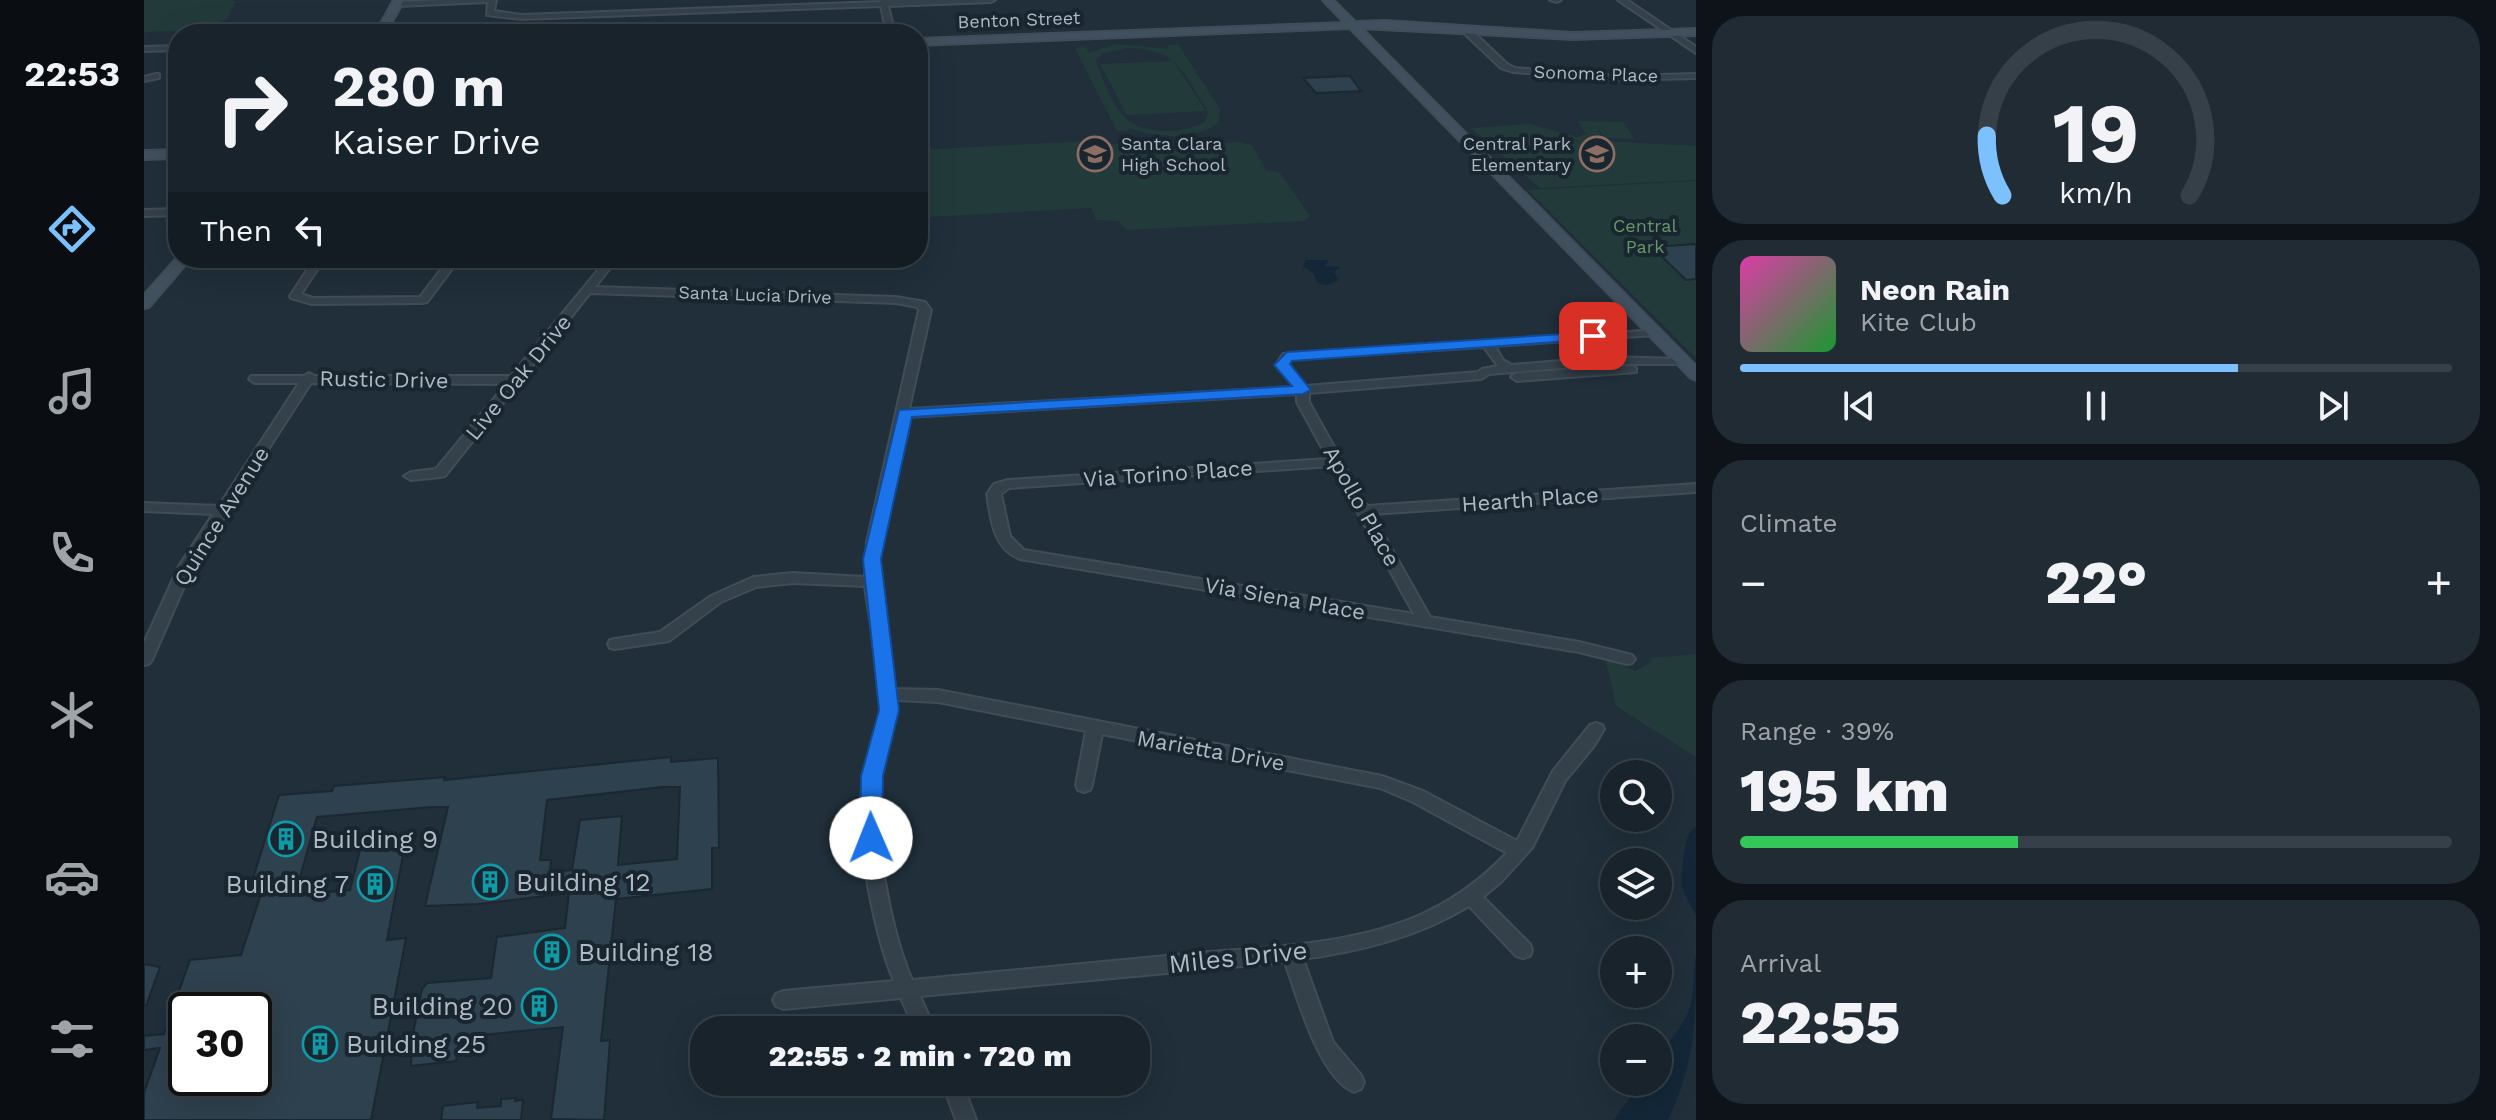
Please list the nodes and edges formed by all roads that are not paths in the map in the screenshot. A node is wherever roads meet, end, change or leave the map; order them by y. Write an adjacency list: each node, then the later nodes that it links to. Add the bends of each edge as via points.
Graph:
1 (492, 0): 5 (street); 6 (street, via 490,13 510,17)
2 (991, 0): 6 (street)
3 (1328, 0): 9 (main road)
4 (1622, 0): 12 (street, Sonoma Place)
5 (398, 2): 7 (main road)
6 (884, 2): 8 (street)
7 (386, 24)
8 (889, 24)
9 (1352, 25): 10 (main road, Benton Street); 13 (main road, Benton Street); 30 (main road)
10 (1465, 29): 12 (main road, Benton Street, via 1573,36); 18 (street, Sonoma Place, via 1514,70 1615,78)
11 (1696, 32): 12 (main road, Benton Street)
12 (1670, 34): 16 (street, Sonoma Place)
13 (928, 42)
14 (168, 48): 15 (street)
15 (144, 49)
16 (1696, 51)
17 (156, 76): 19 (street)
18 (1696, 76)
19 (144, 79)
20 (168, 154): 21 (main road)
21 (144, 155)
22 (168, 212): 23 (street)
23 (144, 213)
24 (175, 268): 29 (main road)
25 (313, 268): 26 (street, via 295,296 312,301 423,300)
26 (447, 268)
27 (605, 268): 28 (street, Live Oak Drive)
28 (588, 290): 37 (street, Live Oak Drive); 39 (street, Santa Lucia Drive, via 921,304 925,310)
29 (144, 304)
30 (1655, 332): 31 (street); 32 (main road)
31 (1491, 348): 33 (street, via 1497,361); 38 (street, Apollo Place, via 1287,356 1282,365)
32 (1683, 362): 33 (street, via 1665,368); 34 (main road)
33 (1519, 371): 38 (street, via 1491,378)
34 (1696, 375)
35 (309, 377): 36 (street, Rustic Drive); 37 (street, Rustic Drive); 45 (street, Quince Avenue)
36 (255, 379)
37 (514, 380): 41 (street, Live Oak Drive, via 440,473)
38 (1303, 390): 39 (street); 40 (street, Apollo Place, via 1303,402)
39 (905, 413): 47 (street, via 874,542)
40 (1338, 462): 42 (street, Via Torino Place); 46 (street, Apollo Place)
41 (411, 476)
42 (999, 487): 48 (street, Via Siena Place, via 994,494 1004,540 1020,554)
43 (1696, 488): 46 (street, Hearth Place)
44 (144, 507): 45 (street)
45 (222, 510): 51 (street, Quince Avenue, via 186,566)
46 (1364, 510): 48 (street, Apollo Place)
47 (872, 582): 49 (street, via 753,582 716,599 664,637); 52 (street)
48 (1425, 621): 50 (street, Via Siena Place)
49 (615, 644)
50 (1627, 659)
51 (144, 660)
52 (888, 694): 53 (street, Marietta Drive, via 938,696); 60 (street, via 889,713 872,776 871,838 885,924)
53 (1095, 728): 55 (street); 56 (street, Marietta Drive, via 1382,782)
54 (1596, 729): 56 (street, Miles Drive, via 1556,780)
55 (1084, 785)
56 (1520, 851): 57 (street, Miles Drive)
57 (1473, 898): 58 (street); 59 (street, Miles Drive, via 1417,926 1352,945)
58 (1523, 950)
59 (1291, 953): 60 (street, Miles Drive); 63 (street, via 1325,1047)
60 (906, 988): 61 (street, Miles Drive); 62 (street)
61 (783, 1000)
62 (919, 1016)
63 (1354, 1082)
64 (957, 1096): 65 (street)
65 (966, 1120)

